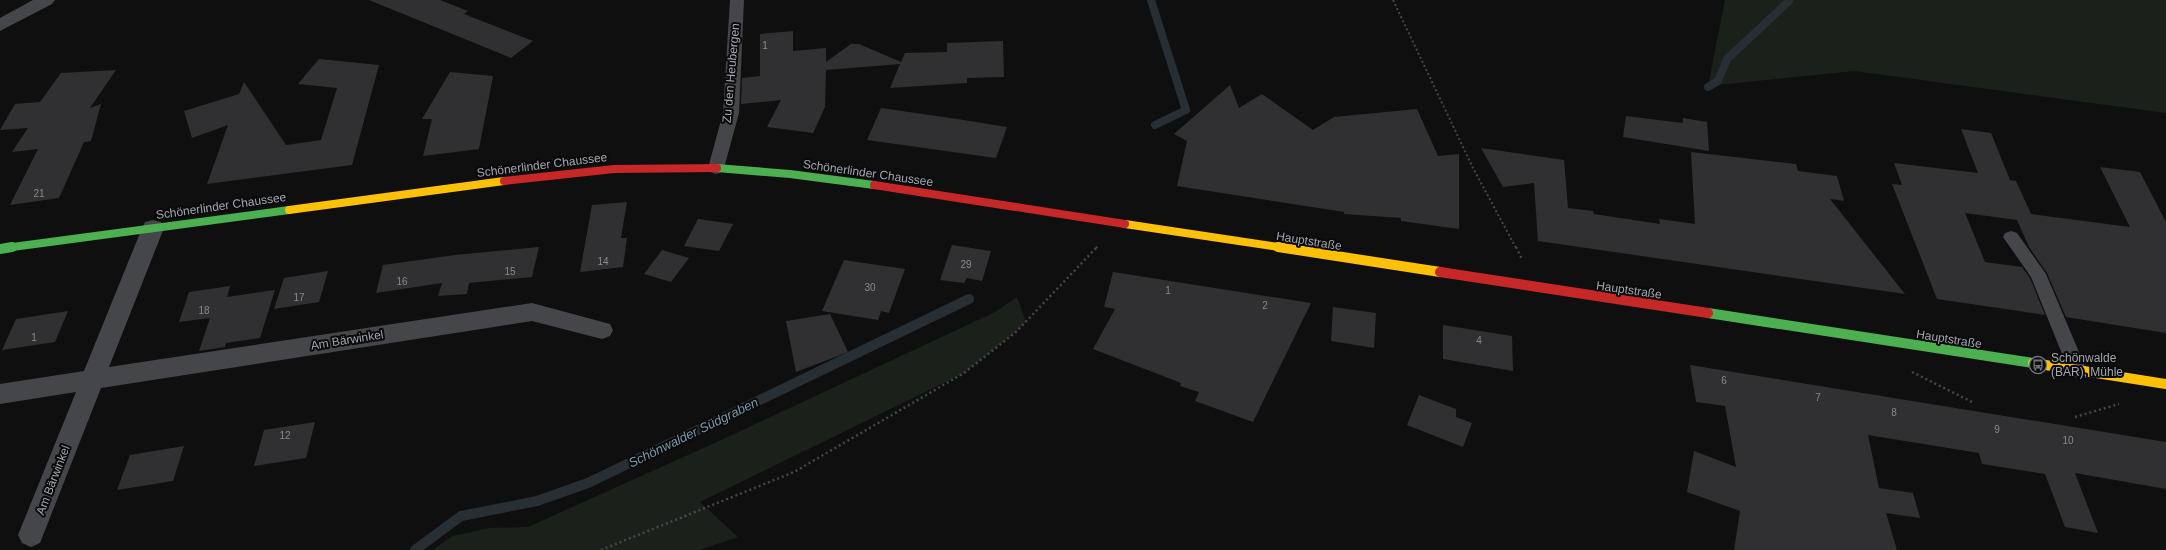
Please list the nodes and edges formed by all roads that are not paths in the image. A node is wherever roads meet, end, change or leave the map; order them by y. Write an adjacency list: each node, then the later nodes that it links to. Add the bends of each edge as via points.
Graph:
1 (46, 0): 3 (street)
2 (737, 0): 4 (lane, Zu den Heubergen, via 731,113)
3 (0, 25)
4 (716, 168): 5 (main road, Schönerlinder Chaussee, via 815,178); 6 (main road, Schönerlinder Chaussee, via 641,167 564,173)
5 (1088, 219): 10 (main road, Hauptstraße)
6 (153, 228): 8 (main road, Schönerlinder Chaussee); 11 (street, Am Bärwinkel)
7 (2011, 236): 10 (lane, via 2038,274)
8 (0, 249)
9 (602, 330): 11 (street, Am Bärwinkel, via 532,312)
10 (2078, 371): 12 (main road, Hauptstraße)
11 (92, 380): 13 (street, Am Bärwinkel); 14 (street, Am Bärwinkel)
12 (2166, 384)
13 (0, 394)
14 (31, 535)

